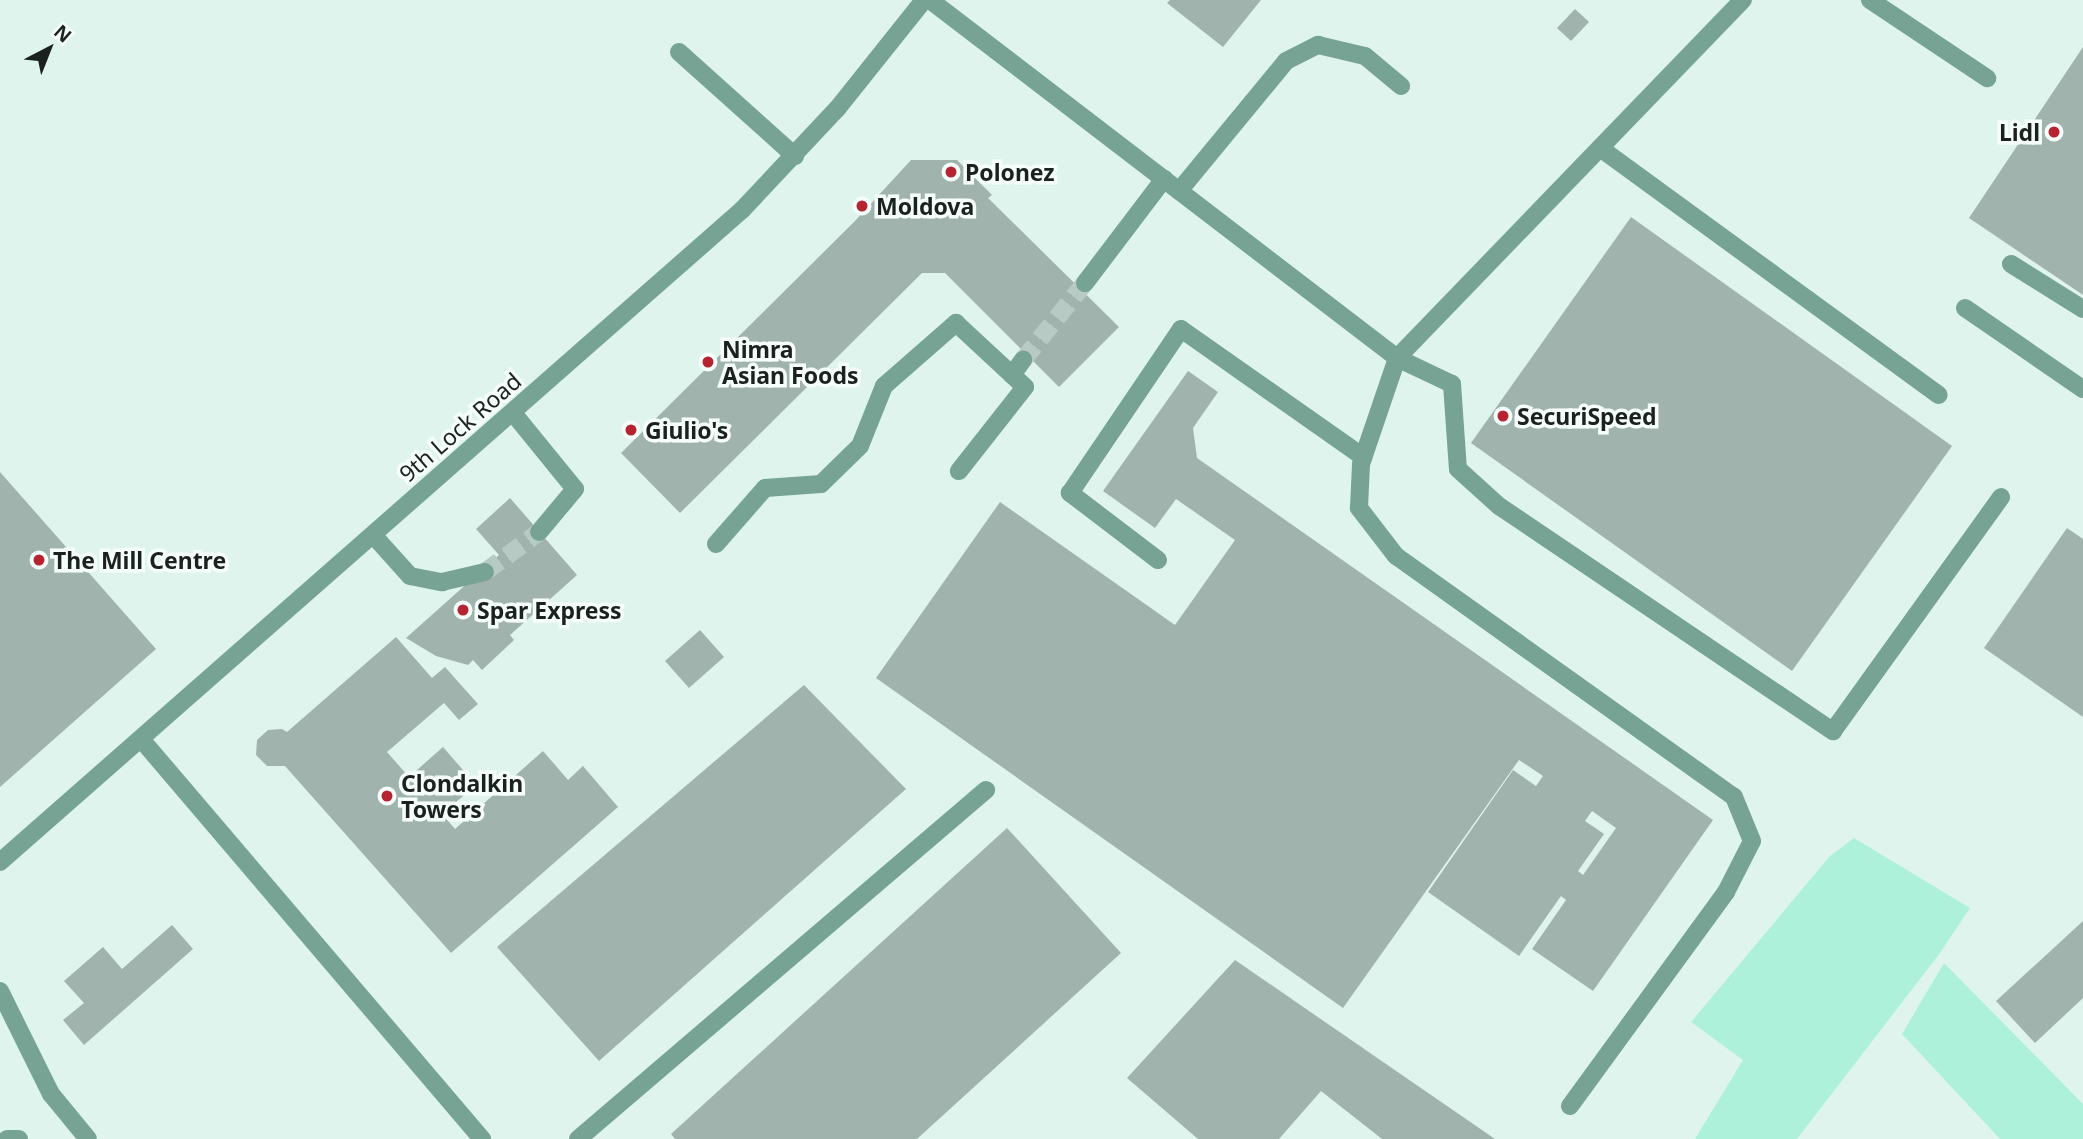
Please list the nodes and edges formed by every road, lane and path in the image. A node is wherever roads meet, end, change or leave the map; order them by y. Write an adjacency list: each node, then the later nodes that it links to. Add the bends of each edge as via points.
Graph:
1 (923, 0): 9 (street, 9th Lock Road, via 876,63)
2 (930, 0): 10 (street)
3 (1743, 0): 8 (street)
4 (1870, 0): 6 (street)
5 (679, 52): 9 (street)
6 (1987, 78)
7 (1401, 86): 11 (street, via 1365,56 1318,45 1286,61)
8 (1600, 148): 16 (street); 18 (street)
9 (795, 156): 19 (street, 9th Lock Road, via 742,210)
10 (1164, 179): 11 (street); 13 (street)
11 (1179, 191): 16 (street)
12 (2011, 264): 15 (street)
13 (1085, 282)
14 (1965, 308): 17 (street)
15 (2083, 309)
16 (1397, 358): 20 (street); 22 (street, via 1452,384 1458,469 1499,506 1833,731)
17 (2083, 389)
18 (1939, 395)
19 (513, 413): 23 (street, via 575,489); 24 (street, 9th Lock Road)
20 (1363, 457): 26 (street, via 1181,329 1070,493); 32 (street, via 1359,508 1396,556 1734,797 1752,841 1726,892)
21 (959, 471): 25 (street, via 1025,387 1018,367 956,323 884,386 860,446 821,484 765,488)
22 (2001, 497)
23 (539, 532)
24 (374, 536): 27 (street, via 410,576 442,582); 28 (street, 9th Lock Road)
25 (716, 544)
26 (1158, 560)
27 (485, 572)
28 (141, 740): 30 (street, 9th Lock Road); 36 (street)
29 (986, 790): 37 (street)
30 (0, 862)
31 (0, 991): 35 (street, via 51,1094)
32 (1570, 1106)
33 (7, 1139): 34 (street)
34 (19, 1139)
35 (88, 1139)
36 (482, 1139)
37 (578, 1139)

